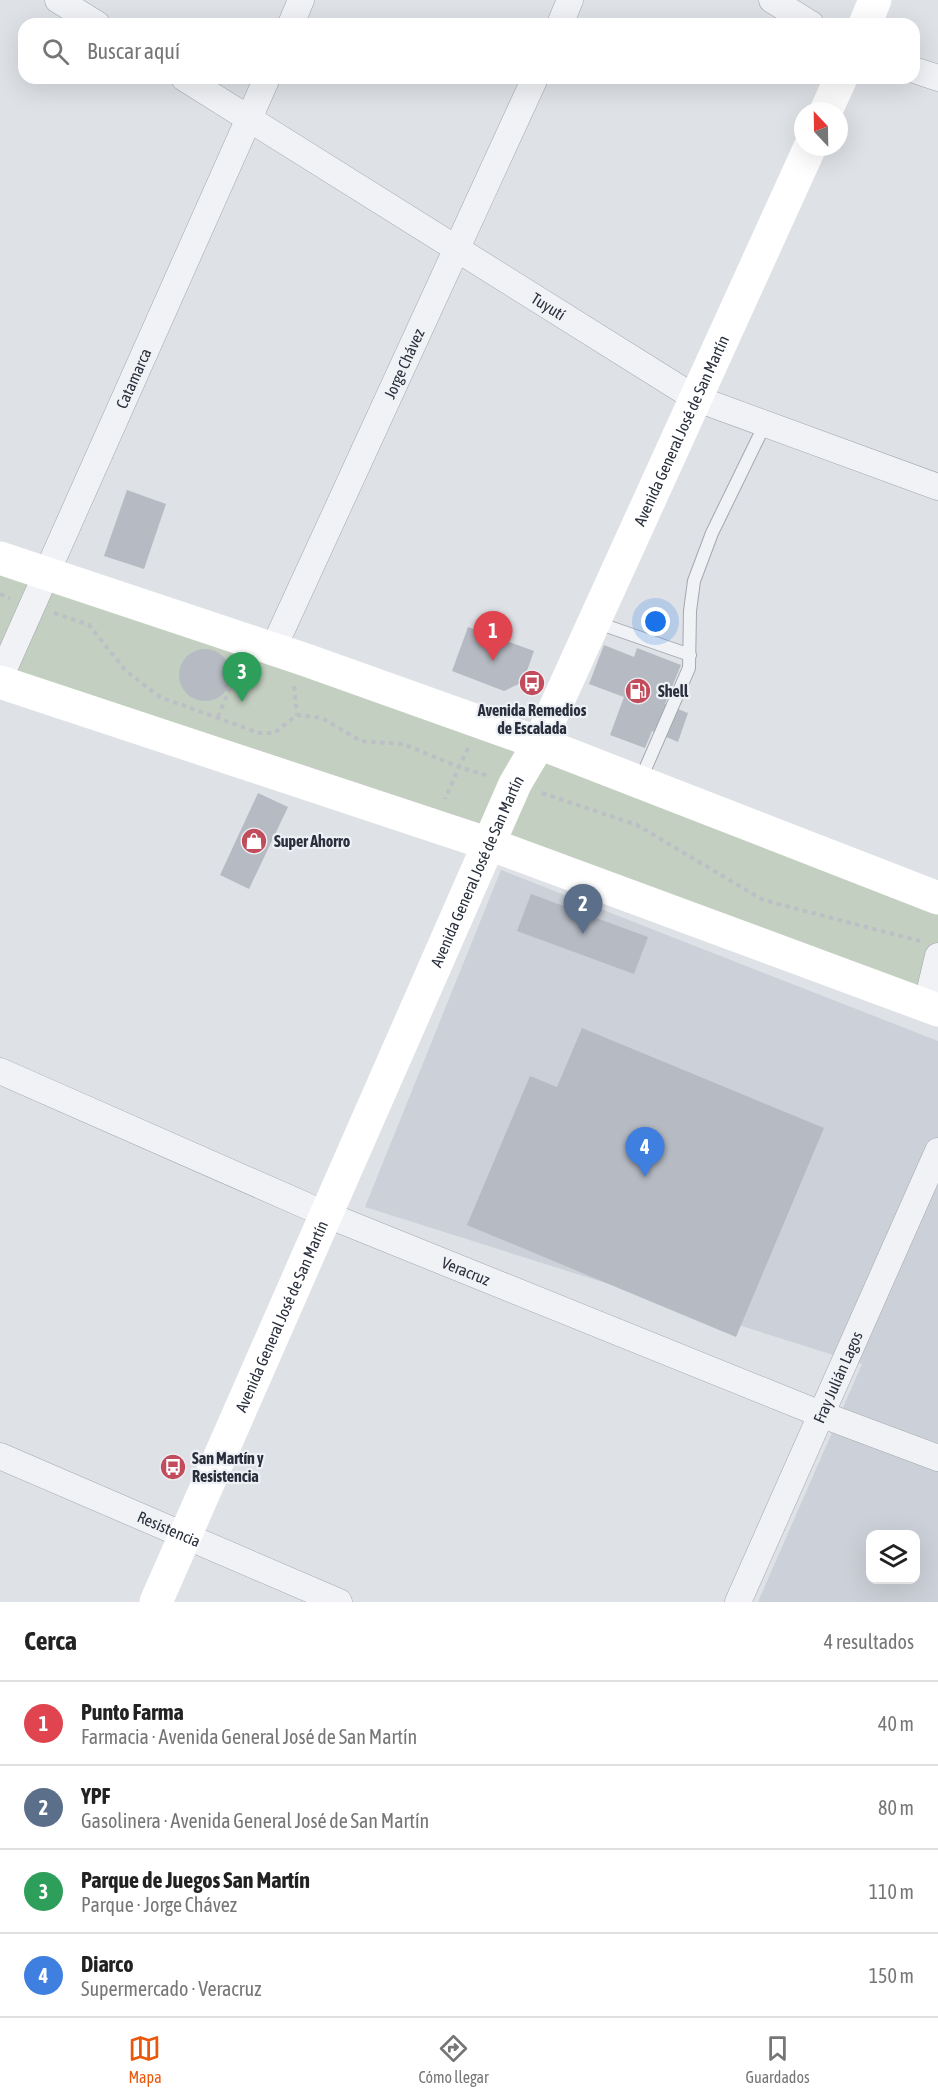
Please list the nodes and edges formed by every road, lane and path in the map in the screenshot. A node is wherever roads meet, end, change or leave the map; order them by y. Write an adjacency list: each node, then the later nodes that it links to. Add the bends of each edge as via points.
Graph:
1 (58, 0): 6 (street)
2 (301, 0): 7 (street)
3 (570, 0): 8 (street)
4 (772, 0): 9 (street)
5 (875, 0): 10 (main road)
6 (87, 18)
7 (294, 18)
8 (562, 18)
9 (801, 18)
10 (868, 18)
11 (920, 72): 12 (street)
12 (938, 78)
13 (194, 84): 18 (street, Tuyutí)
14 (264, 84): 18 (street, Catamarca)
15 (533, 84): 20 (street, Jorge Chávez)
16 (838, 84): 17 (main road)
17 (830, 102)
18 (249, 118): 20 (street, Tuyutí); 25 (street, Catamarca)
19 (806, 156): 21 (main road, Avenida General José de San Martín)
20 (459, 249): 21 (street, Tuyutí); 29 (street, Jorge Chávez)
21 (695, 398): 22 (street, Tuyutí); 28 (main road, Avenida General José de San Martín)
22 (765, 424): 23 (street, Tuyutí); 30 (lane, via 712,533 694,581)
23 (938, 487)
24 (0, 558): 25 (main road)
25 (46, 573): 27 (street, Catamarca); 29 (main road)
26 (0, 594): 27 (path)
27 (32, 606): 32 (street, Catamarca); 35 (path, via 89,625 145,688)
28 (594, 621): 30 (lane); 36 (main road, Avenida General José de San Martín)
29 (273, 649): 36 (main road)
30 (690, 656): 38 (lane, via 682,690)
31 (241, 662): 35 (path)
32 (0, 680): 40 (main road)
33 (293, 681): 34 (path)
34 (297, 715): 35 (path, via 274,733 259,733); 37 (path, via 322,718 362,741 403,744)
35 (218, 717)
36 (539, 743): 38 (main road); 39 (main road, Avenida General José de San Martín)
37 (459, 767): 39 (path); 40 (path)
38 (640, 782): 42 (main road)
39 (515, 784): 41 (main road, Avenida General José de San Martín); 43 (path, via 637,825 763,900)
40 (434, 826): 41 (main road)
41 (489, 844): 44 (main road); 47 (main road, Avenida General José de San Martín)
42 (938, 898)
43 (933, 950): 44 (street)
44 (932, 1008)
45 (0, 1071): 47 (street, Veracruz)
46 (938, 1151): 48 (street, Fray Julián Lagos)
47 (325, 1214): 48 (street, Veracruz); 51 (main road, Avenida General José de San Martín)
48 (823, 1415): 50 (street, Veracruz); 54 (street, Fray Julián Lagos)
49 (0, 1456): 51 (street, Resistencia)
50 (938, 1458)
51 (185, 1536): 52 (main road, Avenida General José de San Martín); 53 (street, Resistencia)
52 (156, 1602)
53 (339, 1602)
54 (738, 1602)

